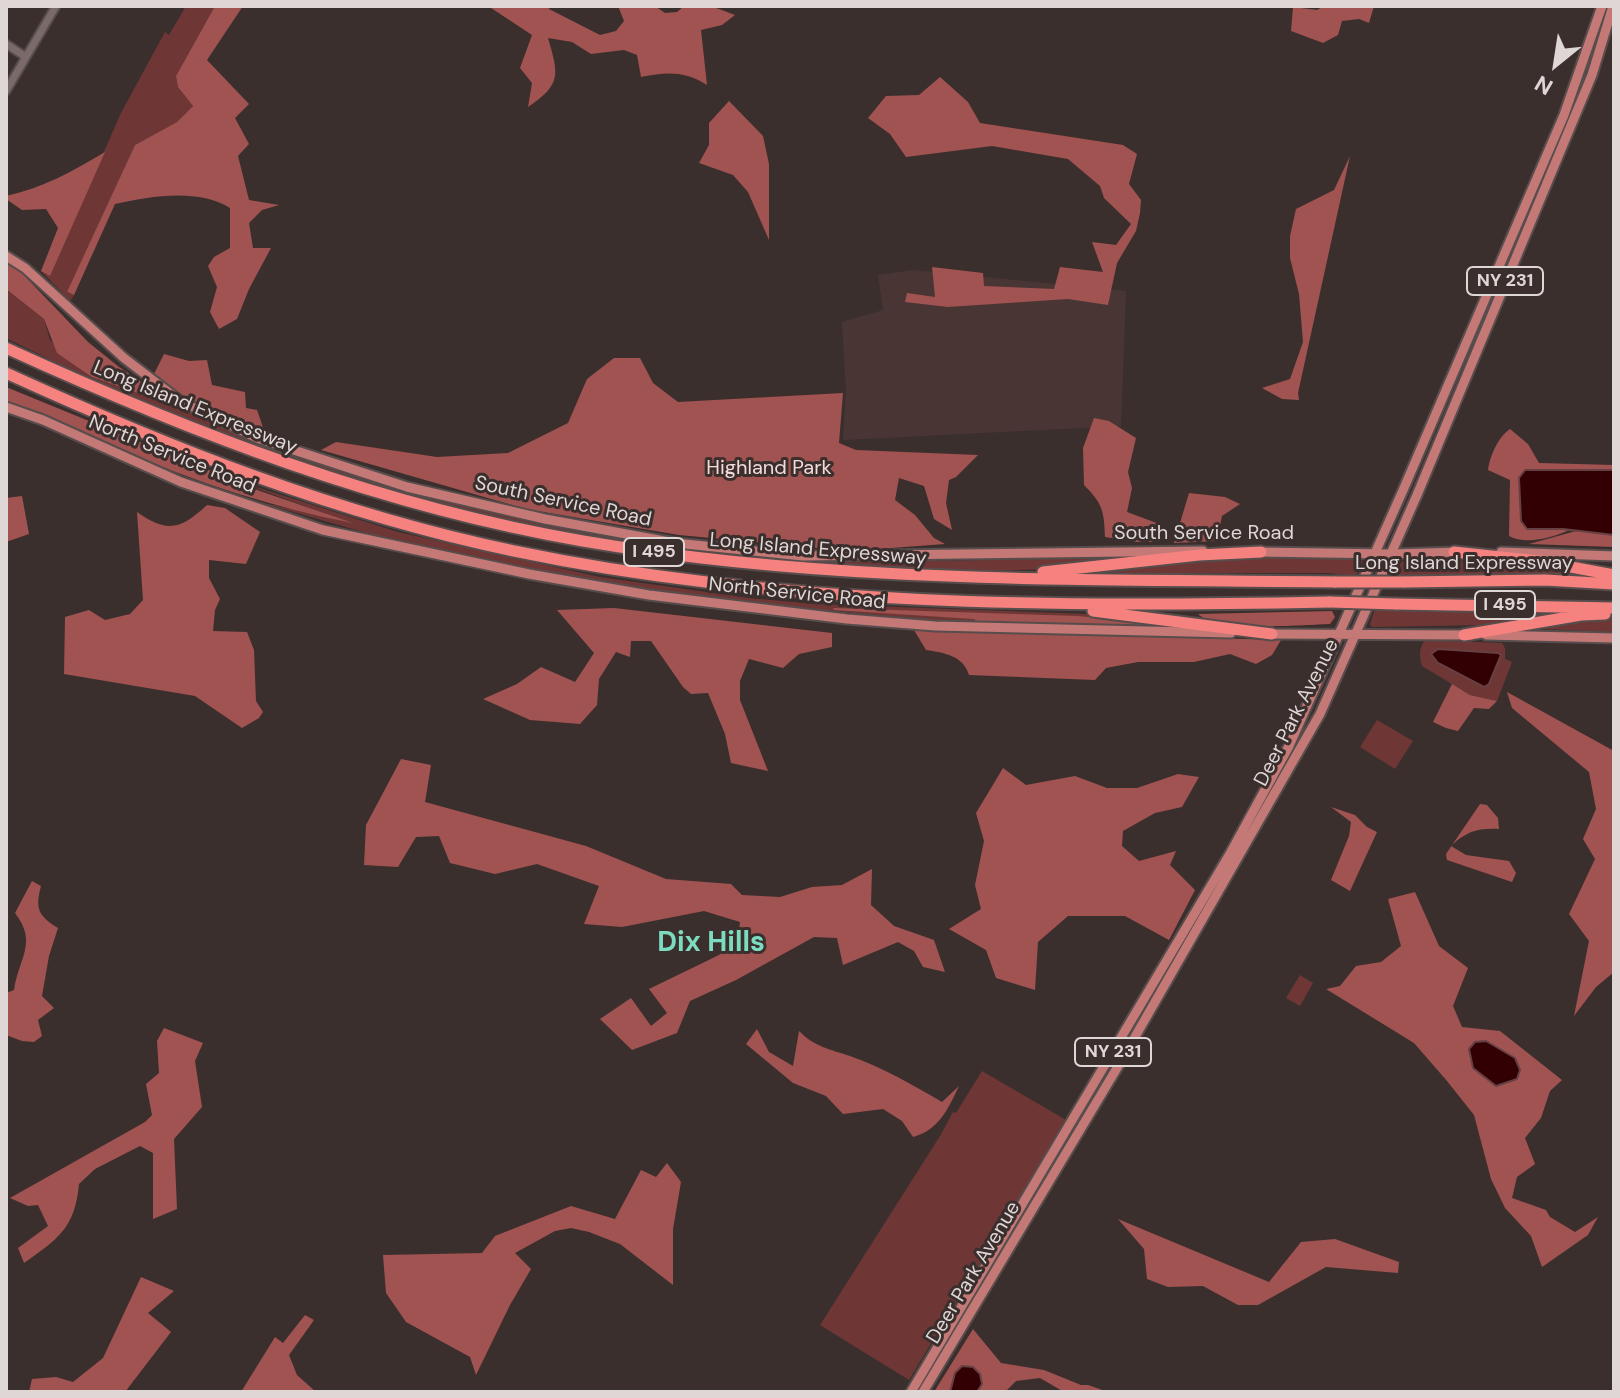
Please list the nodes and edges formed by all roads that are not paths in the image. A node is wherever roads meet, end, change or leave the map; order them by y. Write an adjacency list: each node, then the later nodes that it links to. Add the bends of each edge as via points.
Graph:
1 (56, 6): 5 (street)
2 (1602, 6): 7 (main road, Deer Park Avenue / NY 231)
3 (1613, 6): 7 (main road, Deer Park Avenue / NY 231, via 1592,75)
4 (6, 44): 5 (street)
5 (26, 57): 6 (street)
6 (6, 91)
7 (1549, 163): 14 (main road, Deer Park Avenue / NY 231); 15 (main road, Deer Park Avenue / NY 231)
8 (6, 256): 12 (main road, South Service Road, via 133,366 216,421 306,456 438,494 675,543 803,556)
9 (6, 348): 18 (highway, Long Island Expressway / I 495, via 247,451 461,515 661,553)
10 (6, 373): 20 (highway, Long Island Expressway / I 495, via 240,473 373,516 511,550 645,575 785,591)
11 (6, 407): 22 (main road, North Service Road, via 181,482 323,530 529,574 649,595 935,626)
12 (1261, 552): 14 (main road, South Service Road); 18 (highway, via 1051,572)
13 (1454, 552): 15 (main road, South Service Road); 16 (main road, South Service Road); 17 (highway)
14 (1374, 554): 15 (main road, South Service Road); 24 (main road, Deer Park Avenue / NY 231)
15 (1391, 554): 25 (main road, Deer Park Avenue / NY 231)
16 (1614, 556)
17 (1614, 575)
18 (932, 577): 19 (highway, Long Island Expressway / I 495, bridge)
19 (1614, 584)
20 (1061, 604): 21 (highway, Long Island Expressway / I 495, bridge, via 1330,602); 22 (highway)
21 (1614, 611): 23 (highway)
22 (1272, 634): 24 (main road, North Service Road)
23 (1464, 635): 25 (main road, North Service Road); 26 (main road, North Service Road)
24 (1338, 636): 25 (main road, North Service Road); 27 (main road, Deer Park Avenue / NY 231, via 1289,746 1231,852)
25 (1356, 636): 28 (main road, Deer Park Avenue / NY 231, via 1300,754)
26 (1614, 638)
27 (911, 1392)
28 (923, 1392)

